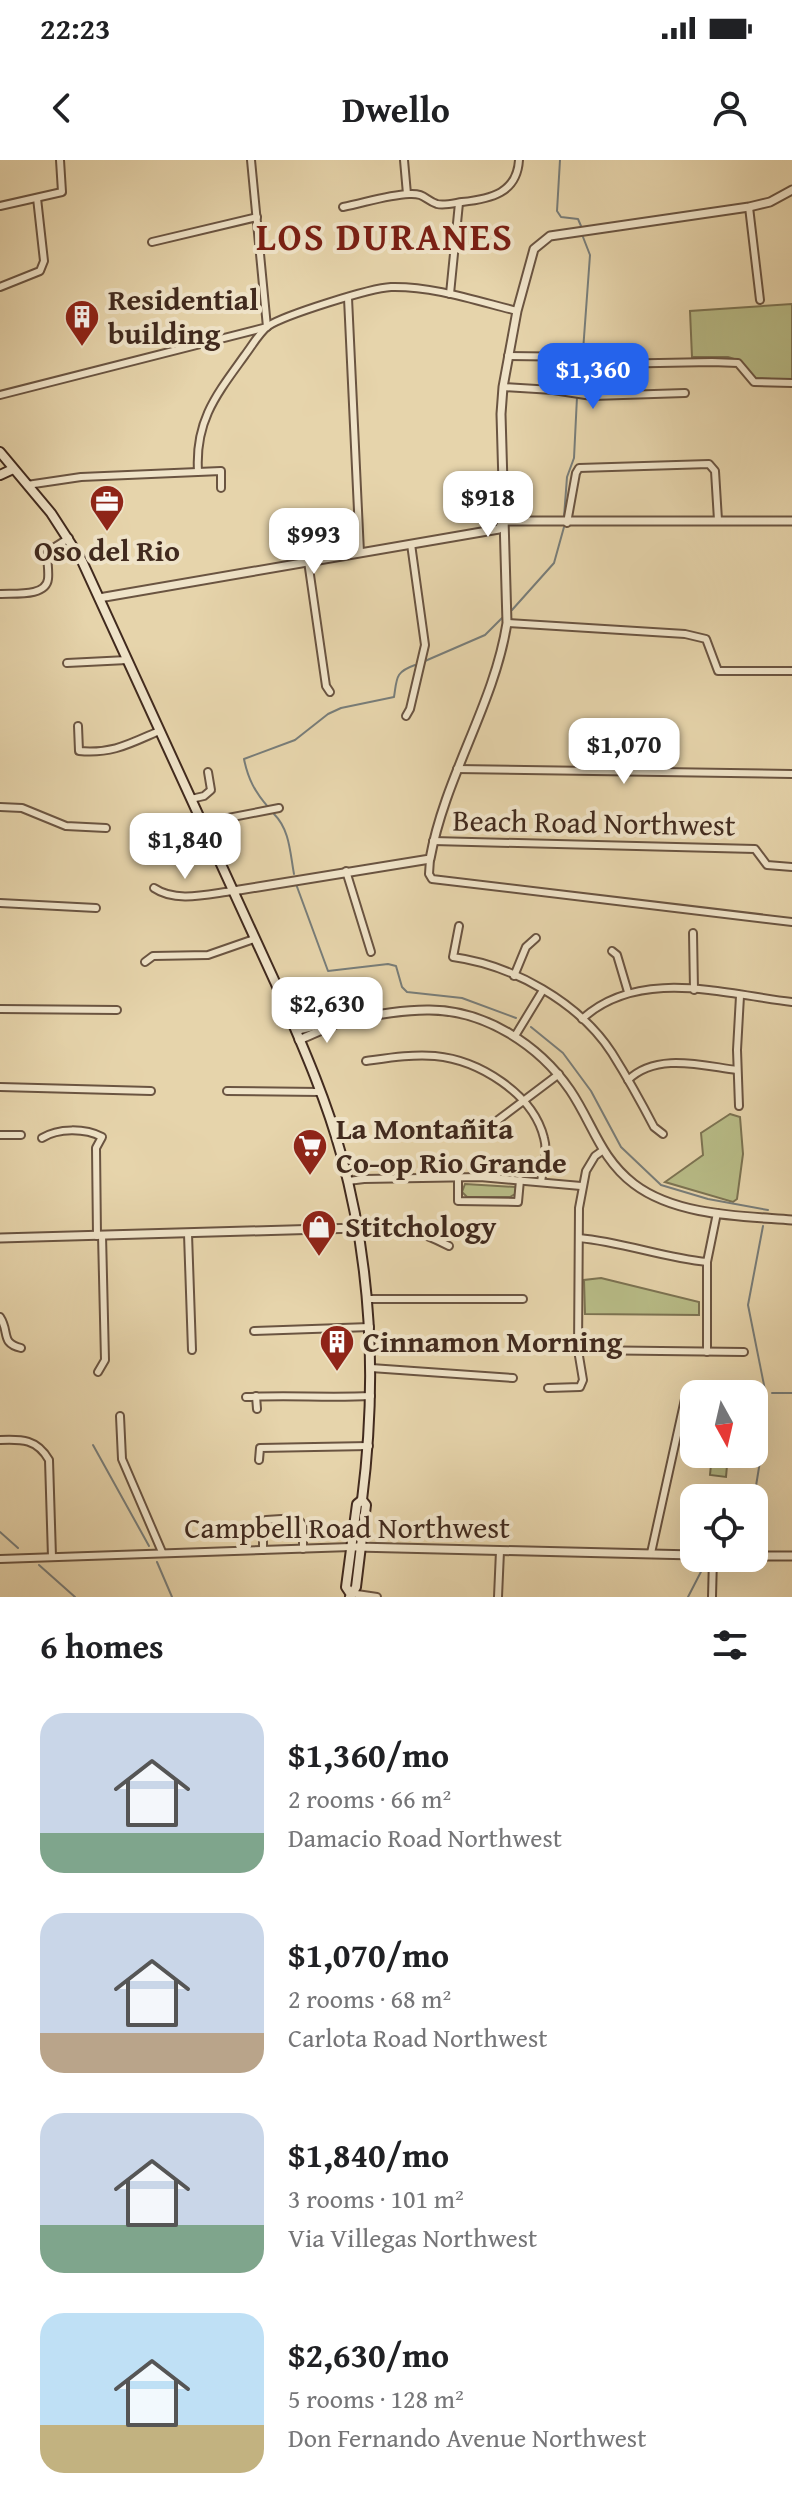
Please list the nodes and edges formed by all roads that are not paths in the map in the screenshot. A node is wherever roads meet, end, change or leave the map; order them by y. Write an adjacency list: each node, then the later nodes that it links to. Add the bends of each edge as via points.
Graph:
1 (60, 160): 7 (street, via 62,192)
2 (251, 160): 12 (street)
3 (404, 160): 6 (street)
4 (519, 160): 8 (street, via 514,183 500,195)
5 (792, 190): 11 (street)
6 (407, 194): 8 (street, via 423,194 438,204); 10 (street)
7 (37, 198): 9 (street); 14 (street, via 44,261 40,271)
8 (459, 203): 15 (street)
9 (0, 206)
10 (343, 207)
11 (749, 207): 17 (street); 18 (street, via 550,236 534,249)
12 (257, 217): 13 (street); 19 (street)
13 (152, 242)
14 (0, 287)
15 (450, 294): 16 (street, via 389,287); 18 (street)
16 (348, 298): 19 (street); 37 (street)
17 (760, 300)
18 (517, 311): 20 (street)
19 (267, 327): 24 (street); 27 (street, via 207,413 198,439)
20 (508, 356): 21 (street, via 591,357 606,364 738,363 754,382); 22 (street)
21 (792, 383)
22 (503, 387): 23 (street, via 592,396); 32 (street)
23 (685, 393)
24 (0, 395)
25 (0, 452): 26 (main road)
26 (13, 469): 28 (main road); 29 (main road)
27 (198, 471): 29 (street); 30 (street, via 221,471)
28 (0, 475)
29 (26, 485): 35 (main road)
30 (221, 488)
31 (718, 520): 33 (street); 34 (street); 34 (street, via 715,471 709,464 622,465 579,468)
32 (503, 521): 34 (street); 36 (street, via 499,529); 41 (street)
33 (792, 521)
34 (567, 523)
35 (69, 538): 39 (street, via 47,552 45,587); 40 (main road)
36 (411, 544): 37 (street); 46 (street, via 425,645)
37 (360, 553): 38 (street)
38 (308, 561): 40 (street); 45 (street)
39 (0, 594)
40 (99, 598): 42 (main road)
41 (507, 623): 44 (street, via 685,634 706,639 718,671); 49 (street, via 498,670)
42 (127, 660): 43 (street); 48 (main road)
43 (67, 663)
44 (792, 671)
45 (330, 692)
46 (406, 716)
47 (78, 726): 48 (street, via 79,751 99,753)
48 (159, 731): 52 (main road)
49 (457, 769): 51 (street); 57 (street)
50 (208, 772): 52 (street, via 211,790)
51 (792, 774)
52 (191, 799): 55 (main road)
53 (0, 807): 56 (street, via 22,808 66,826)
54 (279, 808): 55 (street)
55 (202, 823): 62 (main road)
56 (106, 828)
57 (433, 841): 58 (street); 59 (street, Beach Road Northwest, via 755,849 767,865)
58 (430, 859): 60 (street); 65 (street, via 432,879)
59 (792, 867)
60 (346, 871): 62 (street); 71 (street)
61 (154, 888): 62 (street, via 177,897)
62 (233, 891): 69 (main road)
63 (0, 903): 64 (street)
64 (96, 908)
65 (792, 922)
66 (459, 926): 73 (street, via 453,957)
67 (693, 933): 75 (street)
68 (536, 938): 73 (street, via 526,947)
69 (254, 939): 72 (street, via 220,952 153,956); 82 (main road)
70 (612, 951): 76 (street)
71 (371, 952)
72 (145, 962)
73 (514, 976): 74 (street)
74 (543, 990): 81 (street); 83 (street)
75 (694, 990): 76 (street, via 654,987); 77 (street)
76 (628, 992): 81 (street)
77 (740, 996): 78 (street); 85 (street)
78 (792, 1002)
79 (0, 1009): 80 (street)
80 (117, 1010)
81 (582, 1019): 87 (street)
82 (298, 1035): 83 (street, via 322,1023 436,1010 486,1022); 91 (main road)
83 (515, 1036): 86 (street)
84 (366, 1061): 92 (street, via 435,1056 466,1062)
85 (737, 1070): 87 (street, via 674,1063 655,1065); 93 (street)
86 (559, 1074): 92 (street); 99 (street)
87 (628, 1080): 95 (street)
88 (0, 1087): 89 (street)
89 (151, 1091)
90 (227, 1091): 91 (street)
91 (320, 1092): 102 (main road)
92 (524, 1102): 94 (street, via 474,1130); 103 (street, via 544,1138)
93 (739, 1106)
94 (392, 1133)
95 (663, 1134)
96 (0, 1135): 97 (street)
97 (21, 1135)
98 (42, 1138): 109 (street, via 52,1132 91,1131 102,1137 96,1148)
99 (602, 1151): 104 (street); 105 (street, via 648,1192)
100 (458, 1177): 101 (street); 101 (street, via 458,1201 518,1202); 102 (street)
101 (520, 1180): 103 (street)
102 (348, 1181): 107 (main road)
103 (541, 1182): 104 (street)
104 (581, 1186): 111 (street)
105 (717, 1213): 106 (street); 113 (street)
106 (792, 1220)
107 (357, 1225): 108 (street); 112 (street, via 380,1222 417,1229); 114 (main road)
108 (188, 1234): 109 (street); 120 (street)
109 (100, 1236): 110 (street); 125 (street, via 105,1360)
110 (0, 1238)
111 (579, 1238): 113 (street); 121 (street)
112 (449, 1246)
113 (707, 1262): 122 (street)
114 (368, 1299): 115 (street); 117 (main road)
115 (523, 1299)
116 (0, 1317): 119 (street, via 6,1340)
117 (370, 1327): 118 (street); 124 (main road)
118 (254, 1331)
119 (21, 1348)
120 (192, 1350)
121 (578, 1350): 122 (street); 127 (street, via 580,1387)
122 (707, 1352): 123 (street)
123 (744, 1352)
124 (371, 1368): 126 (street); 129 (main road)
125 (98, 1372)
126 (513, 1378)
127 (548, 1388)
128 (256, 1396): 129 (street); 130 (street); 131 (street)
129 (371, 1396): 135 (main road)
130 (246, 1397)
131 (257, 1409)
132 (120, 1416): 142 (street, via 122,1459)
133 (680, 1422): 143 (street)
134 (2, 1440): 136 (street); 147 (street, via 29,1440 49,1460)
135 (369, 1446): 137 (street, via 260,1448); 138 (main road, via 362,1500 357,1504)
136 (0, 1449)
137 (259, 1460)
138 (356, 1547): 139 (street, Campbell Road Northwest); 141 (street, Campbell Road Northwest); 150 (main road, via 346,1587)
139 (303, 1549): 140 (street, Campbell Road Northwest); 140 (street, via 303,1525 297,1518 266,1520)
140 (263, 1550): 142 (street, Campbell Road Northwest)
141 (500, 1551): 143 (street, Campbell Road Northwest); 152 (street)
142 (162, 1553): 147 (street, Campbell Road Northwest)
143 (651, 1553): 144 (street, Campbell Road Northwest)
144 (680, 1554)
145 (768, 1556): 146 (street)
146 (792, 1556)
147 (52, 1557): 148 (street, Campbell Road Northwest)
148 (0, 1559)
149 (713, 1572): 153 (street)
150 (350, 1595): 151 (street)
151 (377, 1597)
152 (498, 1597)
153 (712, 1597)

